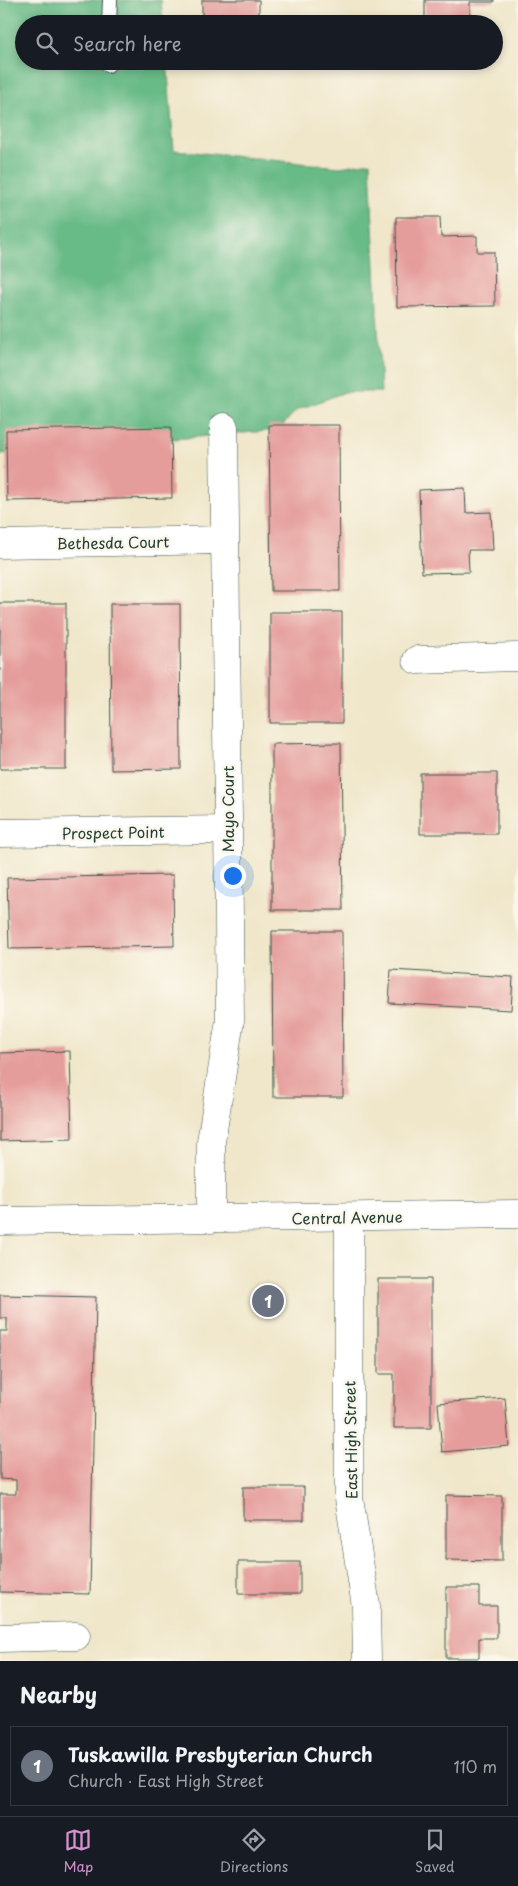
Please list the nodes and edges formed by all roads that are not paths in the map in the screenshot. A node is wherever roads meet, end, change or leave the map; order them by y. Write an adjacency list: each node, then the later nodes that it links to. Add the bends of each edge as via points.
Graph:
1 (110, 0): 2 (lane)
2 (109, 15)
3 (224, 427): 4 (street, Mayo Court)
4 (225, 540): 5 (street, Bethesda Court); 8 (street, Mayo Court)
5 (0, 544)
6 (518, 657): 7 (street)
7 (417, 660)
8 (227, 830): 9 (street, Prospect Point); 12 (street, Mayo Court, via 230,1020 211,1142)
9 (0, 833)
10 (518, 1214): 11 (street, Central Avenue)
11 (349, 1218): 12 (street, Central Avenue); 16 (street, East High Street, via 349,1498 366,1606)
12 (211, 1219): 13 (street, Central Avenue)
13 (0, 1221)
14 (76, 1636): 15 (street)
15 (0, 1638)
16 (367, 1661)

